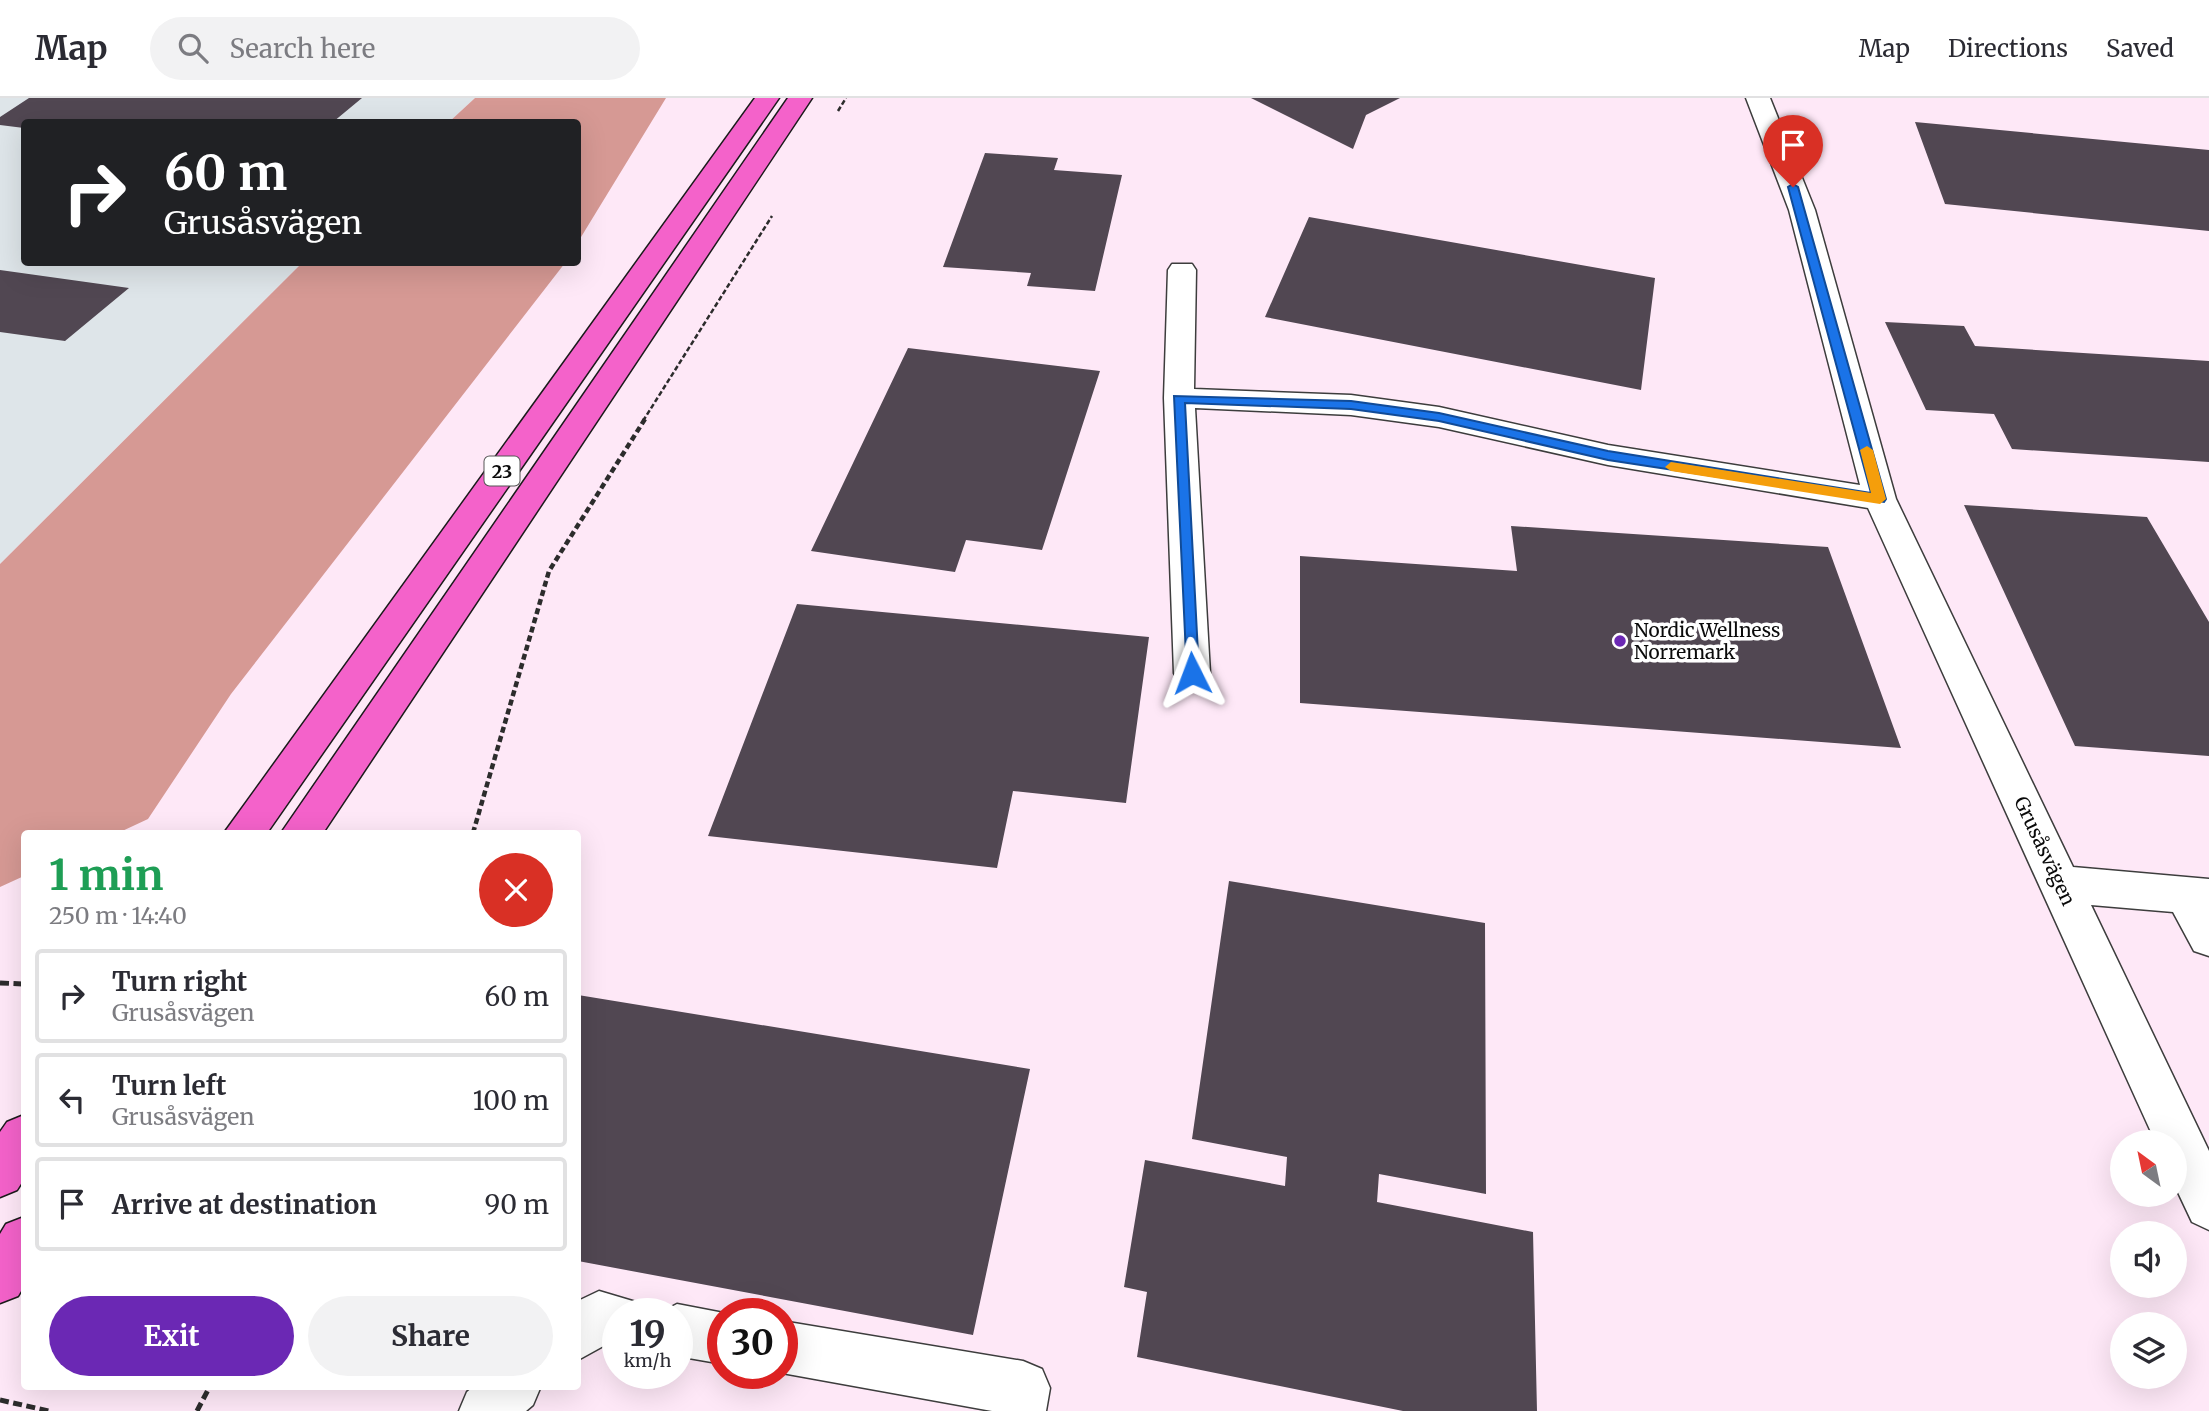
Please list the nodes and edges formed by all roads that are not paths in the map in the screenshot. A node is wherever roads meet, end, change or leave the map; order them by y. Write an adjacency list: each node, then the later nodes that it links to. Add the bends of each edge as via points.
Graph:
1 (767, 98): 8 (main road, 23)
2 (800, 98): 9 (main road, 23)
3 (1758, 98): 6 (street, Grusåsvägen, via 1802,210)
4 (1182, 270): 5 (street)
5 (1179, 398): 6 (street, via 1339,404 1439,417 1621,458); 7 (street)
6 (1880, 499): 10 (street, Grusåsvägen)
7 (1192, 673)
8 (246, 830)
9 (303, 830)
10 (2061, 884): 11 (street); 15 (street, Grusåsvägen)
11 (2198, 897): 12 (street)
12 (2209, 937)
13 (21, 1143): 14 (main road)
14 (0, 1173)
15 (2209, 1205)
16 (21, 1246): 17 (main road)
17 (0, 1278)
18 (602, 1317): 19 (street)
19 (581, 1332)
20 (798, 1351): 23 (street, via 1023,1388)
21 (510, 1390): 22 (street)
22 (486, 1411)
23 (1019, 1411)

